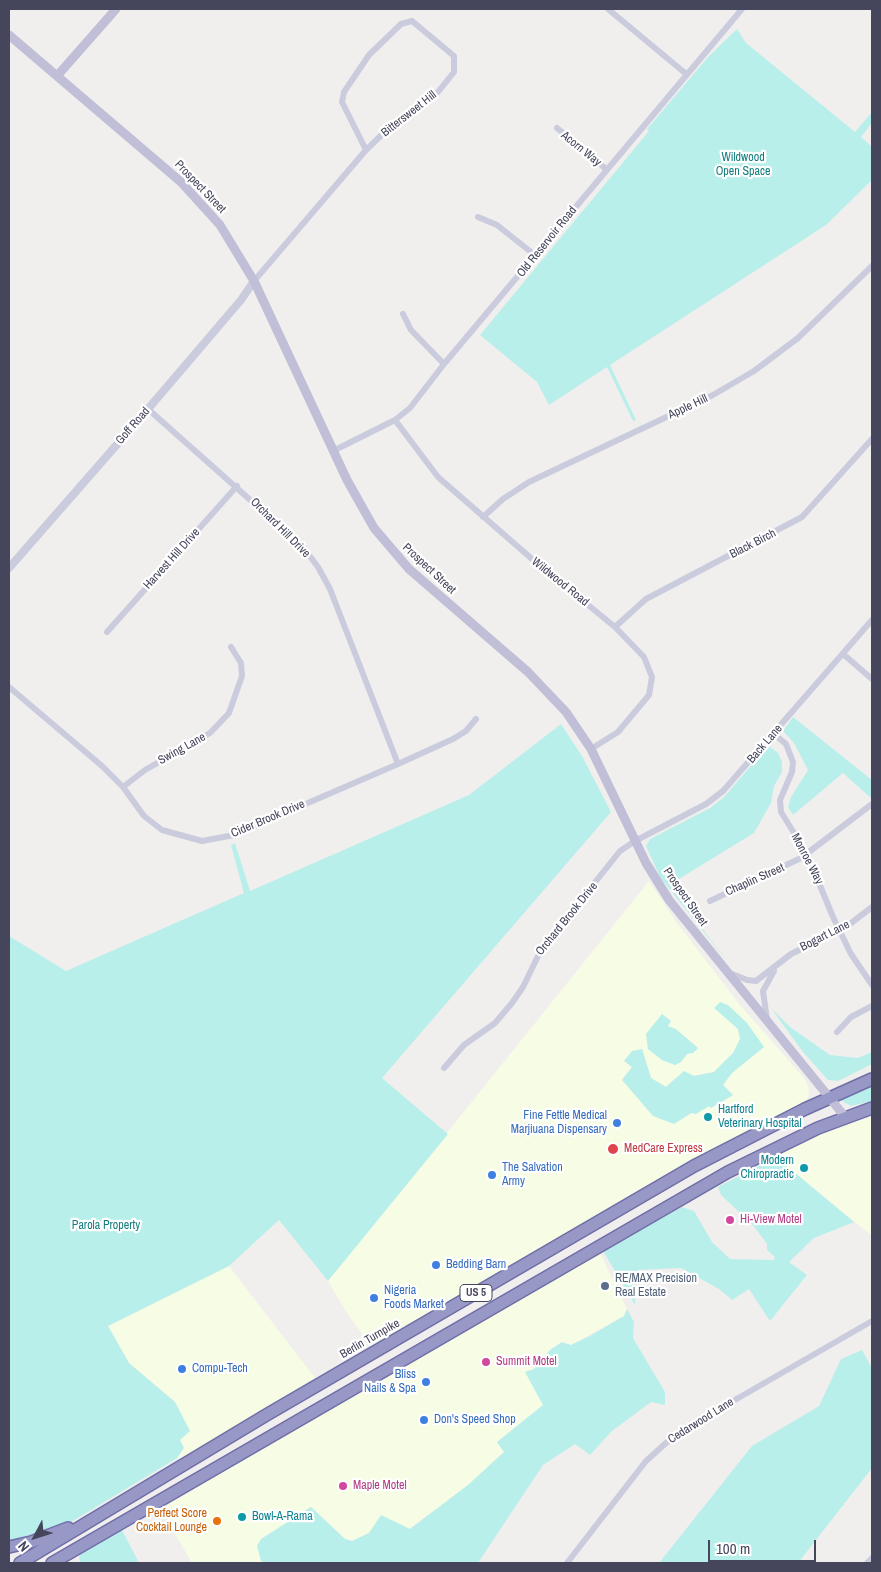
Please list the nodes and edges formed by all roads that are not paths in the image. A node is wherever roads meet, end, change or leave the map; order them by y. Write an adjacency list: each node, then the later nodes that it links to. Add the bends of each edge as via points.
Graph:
1 (116, 9): 6 (main road)
2 (608, 9): 5 (street)
3 (742, 9): 5 (street, Old Reservoir Road)
4 (9, 35): 6 (main road, Prospect Street)
5 (685, 74): 9 (street, Old Reservoir Road)
6 (57, 76): 13 (main road, Prospect Street, via 197,197 228,236)
7 (557, 128): 9 (street, Acorn Way)
8 (366, 150): 8 (street, Bittersweet Hill, via 395,122 438,92 454,72 454,56 412,21 401,24 370,55 344,92 342,102); 13 (street, Bittersweet Hill)
9 (606, 169): 11 (street, Old Reservoir Road)
10 (478, 216): 11 (street, via 497,225)
11 (536, 256): 15 (street, Old Reservoir Road)
12 (872, 266): 21 (street, Apple Hill, via 798,338 754,371 713,396 529,482)
13 (254, 281): 16 (street, Goff Road); 19 (main road, Prospect Street)
14 (403, 314): 15 (street, via 411,330)
15 (444, 364): 17 (street, Old Reservoir Road, via 410,408)
16 (148, 409): 20 (street, Orchard Hill Drive); 22 (street, Goff Road)
17 (394, 420): 19 (street, Old Reservoir Road); 21 (street, Wildwood Road, via 438,477)
18 (872, 439): 24 (street, Black Birch, via 802,517 646,599)
19 (333, 451): 32 (main road, Prospect Street, via 360,505 390,550 543,686 566,712)
20 (237, 486): 25 (street, Harvest Hill Drive); 33 (street, Orchard Hill Drive, via 302,546 318,567)
21 (483, 517): 24 (street, Wildwood Road)
22 (9, 568)
23 (872, 620): 27 (street, Back Lane)
24 (615, 627): 32 (street, Wildwood Road, via 644,657 652,677 648,695 635,712 618,732)
25 (107, 632)
26 (231, 647): 34 (street, Swing Lane, via 241,663 242,676 229,713 210,733 145,770)
27 (843, 654): 28 (street); 31 (street, Back Lane)
28 (872, 679)
29 (9, 687): 34 (street, Cider Brook Drive)
30 (476, 719): 33 (street, Cider Brook Drive, via 453,739)
31 (774, 734): 36 (street, Back Lane, via 714,799); 37 (street, Monroe Way, via 789,749 793,762 780,800 781,812)
32 (591, 749): 36 (main road, Prospect Street)
33 (398, 764): 34 (street, Cider Brook Drive, via 234,835 202,841 162,830 144,816)
34 (123, 787)
35 (872, 804): 37 (street, Chaplin Street)
36 (635, 841): 42 (main road, Prospect Street, via 671,902); 47 (street, Orchard Brook Drive, via 614,858 541,950 512,1003 495,1022 464,1045)
37 (807, 854): 38 (street, Chaplin Street); 40 (street, Monroe Way)
38 (710, 901)
39 (872, 907): 40 (street, Bogart Lane)
40 (839, 930): 41 (street, Bogart Lane, via 798,950); 43 (street, Monroe Way)
41 (777, 965): 42 (street, Bogart Lane, via 756,981); 45 (street, Bogart Lane, via 763,991)
42 (726, 972): 45 (main road, Prospect Street)
43 (872, 985)
44 (872, 1006): 46 (street, via 851,1017)
45 (767, 1022): 49 (main road, Prospect Street)
46 (837, 1032)
47 (444, 1068)
48 (872, 1079): 49 (highway, Berlin Turnpike / US 5)
49 (830, 1098): 51 (main road, Prospect Street); 52 (highway, Berlin Turnpike / US 5, via 719,1153)
50 (872, 1108): 51 (highway, US 5)
51 (846, 1118): 53 (highway, US 5, via 798,1137 728,1172)
52 (585, 1229): 53 (highway); 55 (highway, Berlin Turnpike / US 5, via 268,1414)
53 (597, 1248): 59 (highway, US 5)
54 (872, 1321): 60 (street, Cedarwood Lane, via 688,1427 666,1443 646,1461)
55 (107, 1513): 56 (highway, via 37,1540); 58 (highway, Berlin Turnpike / US 5)
56 (9, 1547)
57 (872, 1558): 61 (street)
58 (20, 1563)
59 (52, 1563)
60 (567, 1563)
61 (867, 1563)

